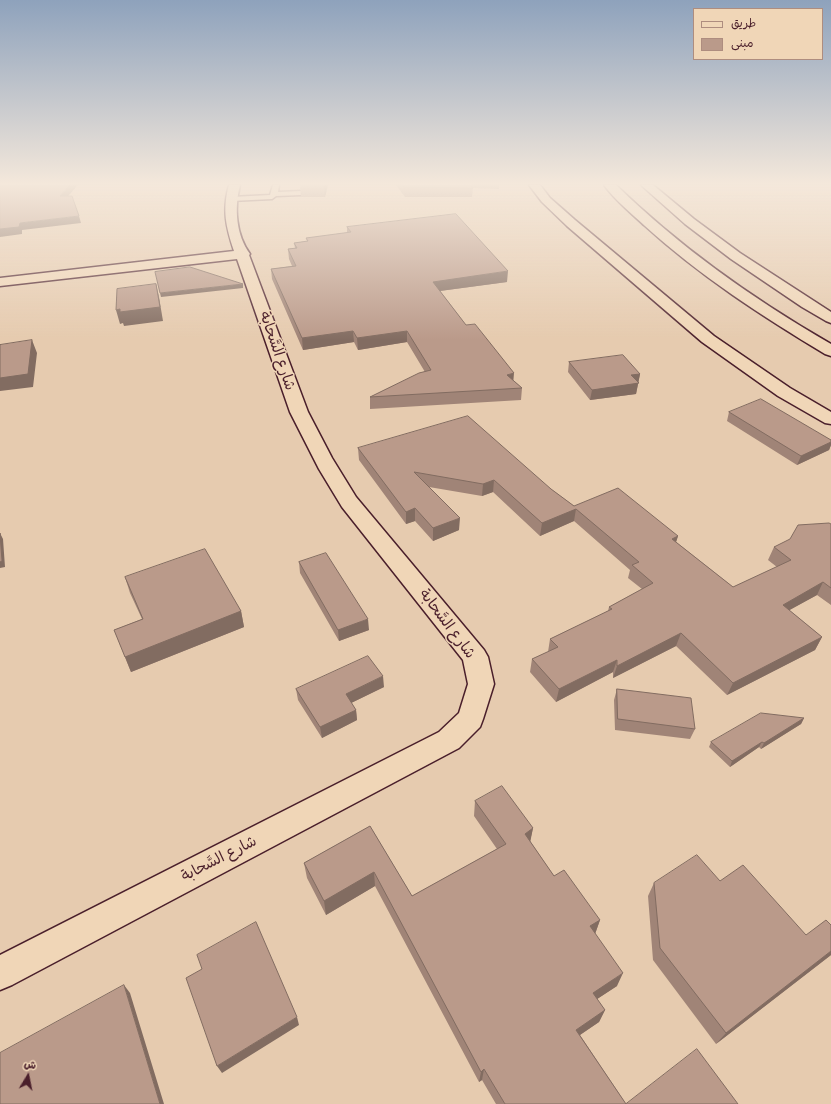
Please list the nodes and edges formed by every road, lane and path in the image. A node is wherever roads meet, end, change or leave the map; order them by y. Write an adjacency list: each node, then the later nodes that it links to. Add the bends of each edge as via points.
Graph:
1 (236, 237): 5 (street, شارع السَّحابة)
2 (588, 237): 9 (street, via 708,339 784,392)
3 (664, 237): 8 (street, via 748,298)
4 (711, 237): 7 (street, via 788,292)
5 (243, 254): 6 (street); 10 (street, شارع السَّحابة, via 299,412 320,454 349,502 475,657 481,684 470,719 449,740)
6 (0, 282)
7 (831, 318)
8 (831, 352)
9 (831, 419)
10 (0, 973)

